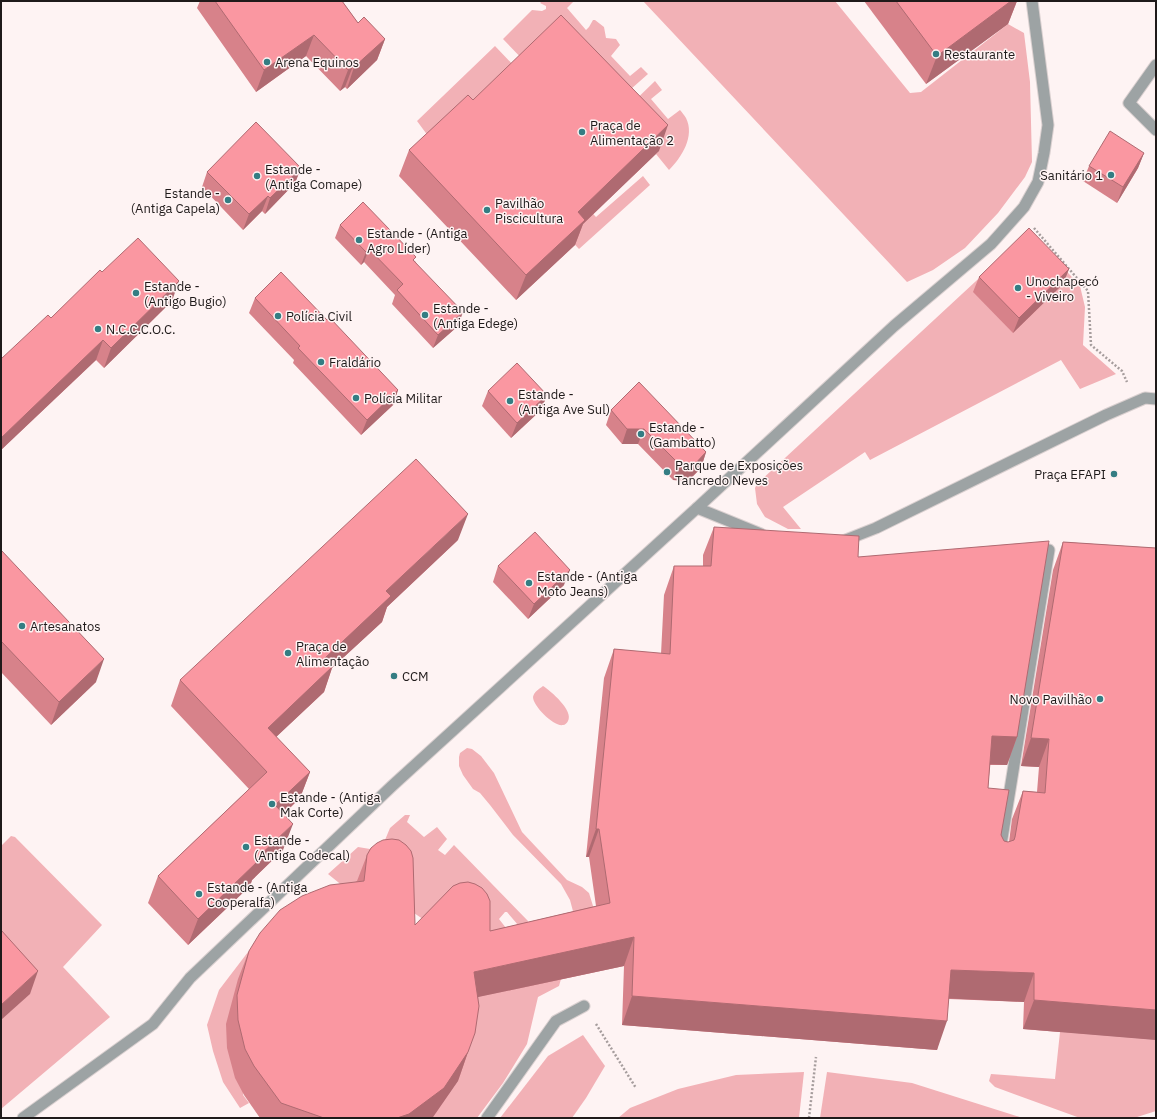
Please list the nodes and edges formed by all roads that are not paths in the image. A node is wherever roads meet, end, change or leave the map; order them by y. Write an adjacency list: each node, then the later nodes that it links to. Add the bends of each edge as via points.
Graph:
1 (1032, 1): 5 (lane, via 1048,126 1038,182 1024,207 992,244 894,326)
2 (1156, 65): 3 (lane, via 1129,103)
3 (1156, 130)
4 (1156, 398): 7 (lane, via 1145,398 1106,415 876,528)
5 (697, 508): 6 (lane); 11 (lane, via 392,786 190,978 153,1024)
6 (768, 536)
7 (832, 543)
8 (1049, 550): 9 (lane)
9 (998, 864)
10 (584, 1006): 12 (lane, via 556,1021)
11 (23, 1118)
12 (487, 1118)

